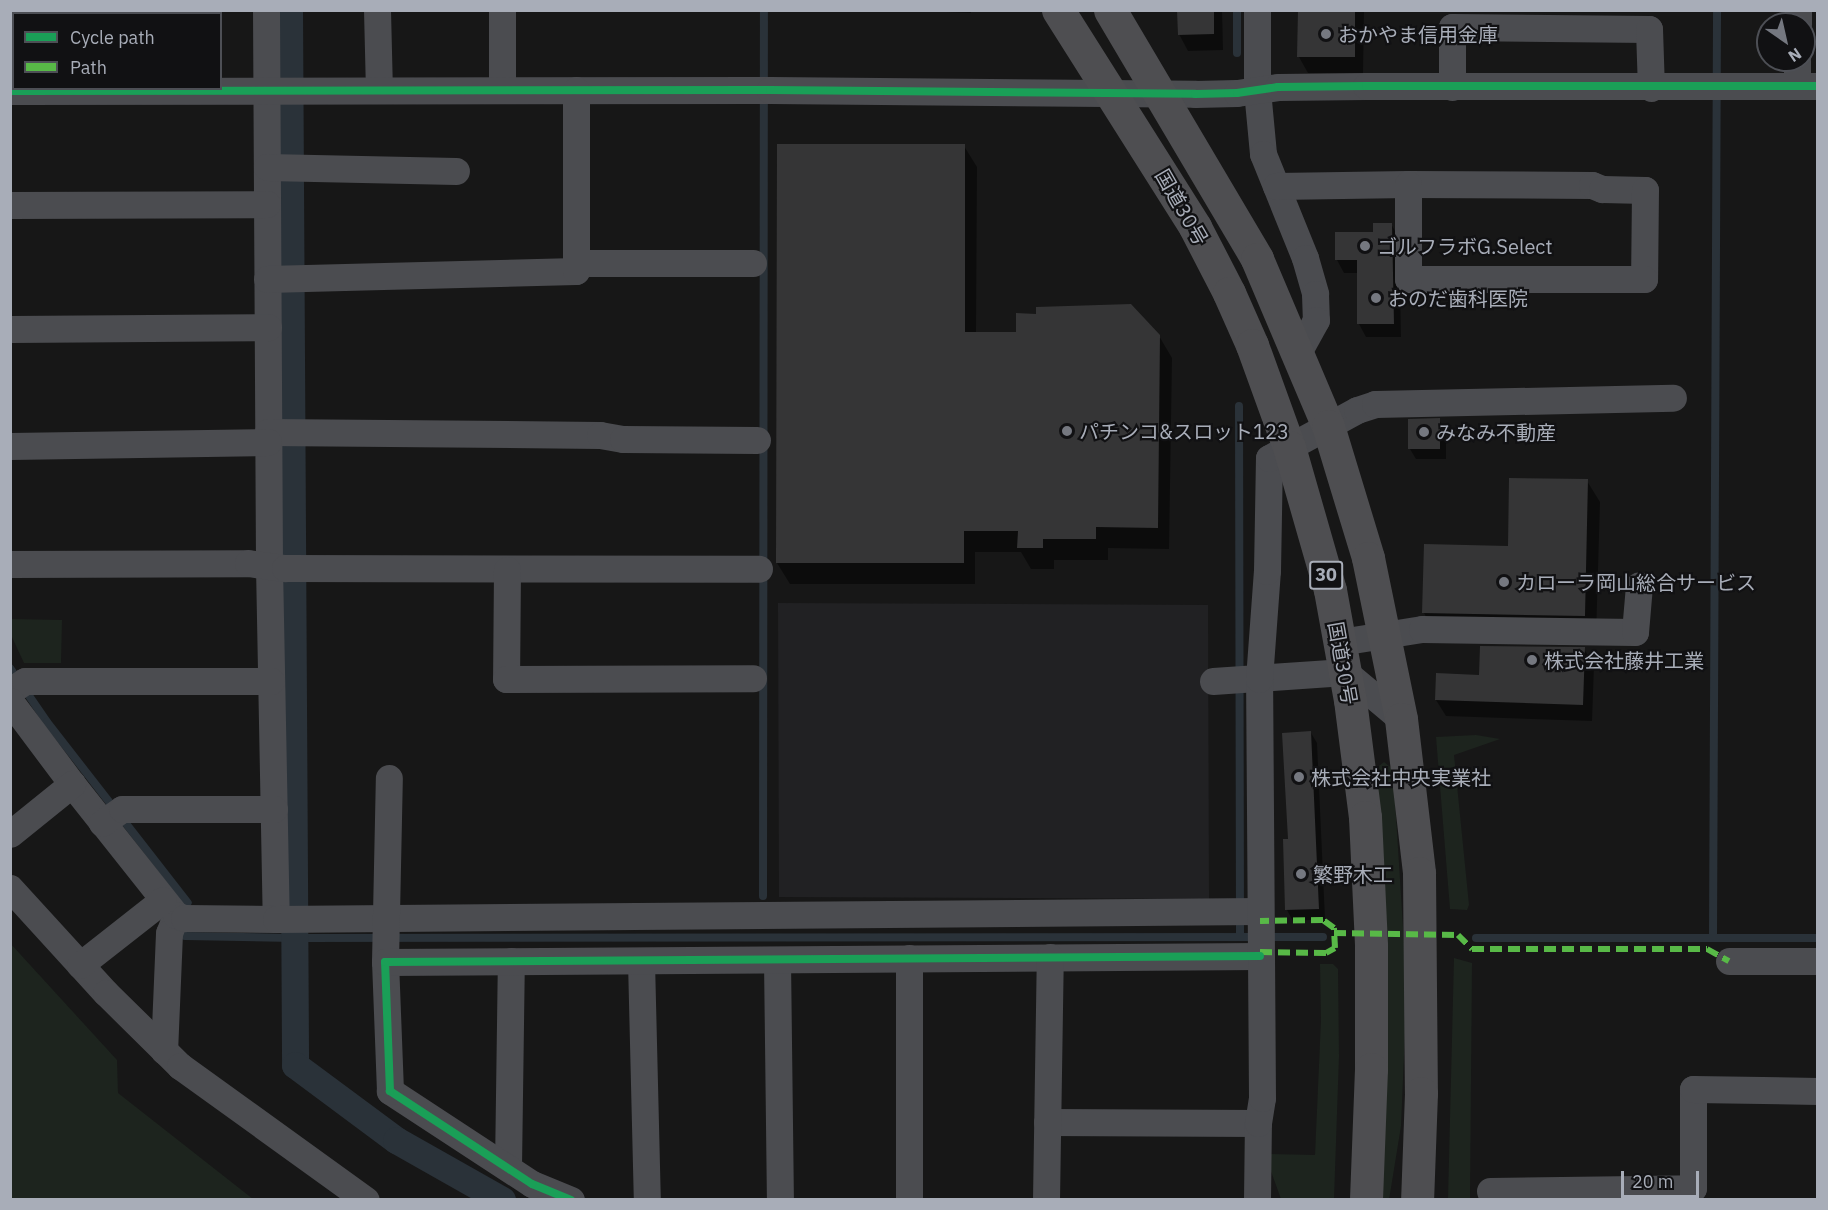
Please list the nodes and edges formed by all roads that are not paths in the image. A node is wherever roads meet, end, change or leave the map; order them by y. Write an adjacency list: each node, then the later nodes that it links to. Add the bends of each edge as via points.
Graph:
1 (266, 10): 10 (street)
2 (377, 10): 11 (street)
3 (502, 10): 12 (street)
4 (1059, 10): 16 (highway, 国道30号 / 30)
5 (1110, 10): 17 (highway, 国道30号 / 30)
6 (1257, 10): 14 (street)
7 (1804, 77): 9 (street, via 1717,87)
8 (1452, 87): 9 (street); 9 (street, via 1452,27 1649,28); 14 (street)
9 (1651, 88)
10 (283, 90): 11 (street); 15 (street); 18 (street)
11 (379, 90): 12 (street)
12 (502, 90): 13 (street)
13 (576, 90): 16 (street); 24 (street)
14 (1257, 90): 17 (street, via 1226,94); 21 (street, via 1263,154)
15 (10, 92)
16 (1111, 92): 17 (street); 32 (highway, 国道30号 / 30, via 1195,227 1251,345)
17 (1160, 92): 29 (highway, 国道30号 / 30, via 1257,259)
18 (284, 167): 19 (street); 22 (street)
19 (456, 171)
20 (1408, 184): 20 (street, via 1592,185 1602,189 1645,190 1644,279 1408,279); 21 (street)
21 (1276, 186): 29 (street, via 1315,294 1316,321)
22 (267, 204): 23 (street); 26 (street)
23 (10, 205)
24 (576, 263): 25 (street); 26 (street, via 576,271)
25 (753, 263)
26 (283, 278): 27 (street)
27 (268, 327): 28 (street); 31 (street)
28 (10, 329)
29 (1298, 351): 32 (highway, 国道30号 / 30, via 1315,394)
30 (1673, 398): 32 (street, via 1375,404)
31 (279, 434): 33 (street, via 600,435 623,439); 34 (street); 36 (street)
32 (1310, 436): 40 (highway, 国道30号 / 30, via 1330,590); 40 (highway, 国道30号 / 30, via 1366,549); 42 (street, via 1269,458 1267,571)
33 (757, 440)
34 (10, 446)
35 (10, 564): 36 (street, via 248,563)
36 (285, 567): 38 (street); 43 (street)
37 (759, 569): 38 (street)
38 (507, 570): 41 (street, via 506,679)
39 (1639, 585): 40 (street, via 1635,632 1422,629)
40 (1358, 646): 42 (street); 45 (highway, 国道30号 / 30); 45 (street); 77 (highway, 国道30号 / 30, via 1371,946)
41 (753, 678)
42 (1237, 680): 54 (street)
43 (271, 681): 44 (street); 48 (street)
44 (16, 690): 47 (street)
45 (1401, 719): 78 (highway, 国道30号 / 30, via 1419,873)
46 (388, 778): 55 (street)
47 (72, 784): 49 (street); 50 (street)
48 (274, 809): 49 (street); 53 (street)
49 (111, 816): 52 (street)
50 (10, 834)
51 (10, 888): 63 (street)
52 (170, 907): 53 (street, via 184,918); 63 (street); 64 (street)
53 (289, 918): 55 (street)
54 (1253, 927): 55 (street); 56 (street); 67 (street, via 1262,1098)
55 (384, 939): 61 (street); 68 (street, via 390,1091)
56 (1050, 957): 57 (street); 66 (street)
57 (909, 958): 58 (street); 75 (street)
58 (777, 960): 59 (street); 74 (street)
59 (641, 961): 61 (street); 73 (street)
60 (1729, 961): 62 (street)
61 (510, 962): 68 (street)
62 (1818, 962)
63 (80, 965): 64 (street)
64 (164, 1051): 71 (street)
65 (1818, 1091): 69 (street, via 1693,1089 1693,1188)
66 (1047, 1122): 67 (street); 76 (street)
67 (1258, 1124): 70 (street)
68 (508, 1167): 72 (street, via 532,1184)
69 (1490, 1191)
70 (1259, 1197)
71 (366, 1200)
72 (571, 1200)
73 (646, 1200)
74 (780, 1200)
75 (909, 1200)
76 (1046, 1200)
77 (1366, 1200)
78 (1418, 1200)

